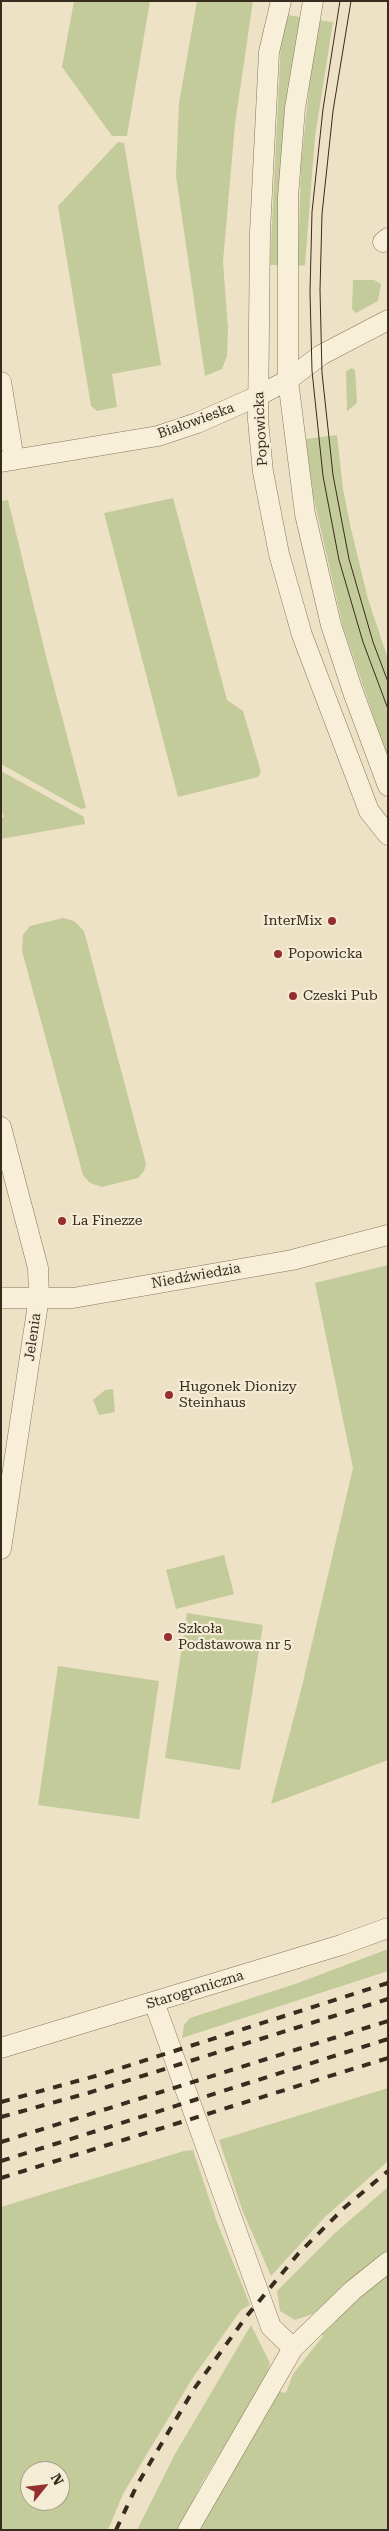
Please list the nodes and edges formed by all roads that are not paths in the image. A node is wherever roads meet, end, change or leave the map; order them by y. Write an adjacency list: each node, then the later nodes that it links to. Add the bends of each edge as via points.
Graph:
1 (281, 1): 6 (street, Popowicka, via 269,52 260,232)
2 (313, 1): 4 (street, via 296,108 288,197)
3 (388, 320): 4 (street, Białowieska, via 321,356)
4 (288, 380): 6 (street, Białowieska); 8 (street, via 305,514 331,625)
5 (1, 382): 7 (street, Białowieska)
6 (258, 396): 7 (street, Białowieska, via 158,436); 9 (street, Popowicka, via 263,472 292,603 369,811)
7 (8, 461)
8 (388, 786)
9 (388, 835)
10 (1, 1126): 12 (street, Jelenia, via 38,1268)
11 (388, 1235): 12 (street, Niedźwiedzia, via 292,1260 73,1298)
12 (39, 1297): 13 (street, Niedźwiedzia); 14 (street, Jelenia)
13 (1, 1298)
14 (1, 1550)
15 (388, 1928): 16 (street, Starograniczna, via 341,1946)
16 (154, 2002): 17 (street, Starograniczna); 19 (street, via 271,2327)
17 (1, 2048)
18 (388, 2262): 19 (street, via 352,2291)
19 (293, 2348): 20 (street)
20 (188, 2530)

